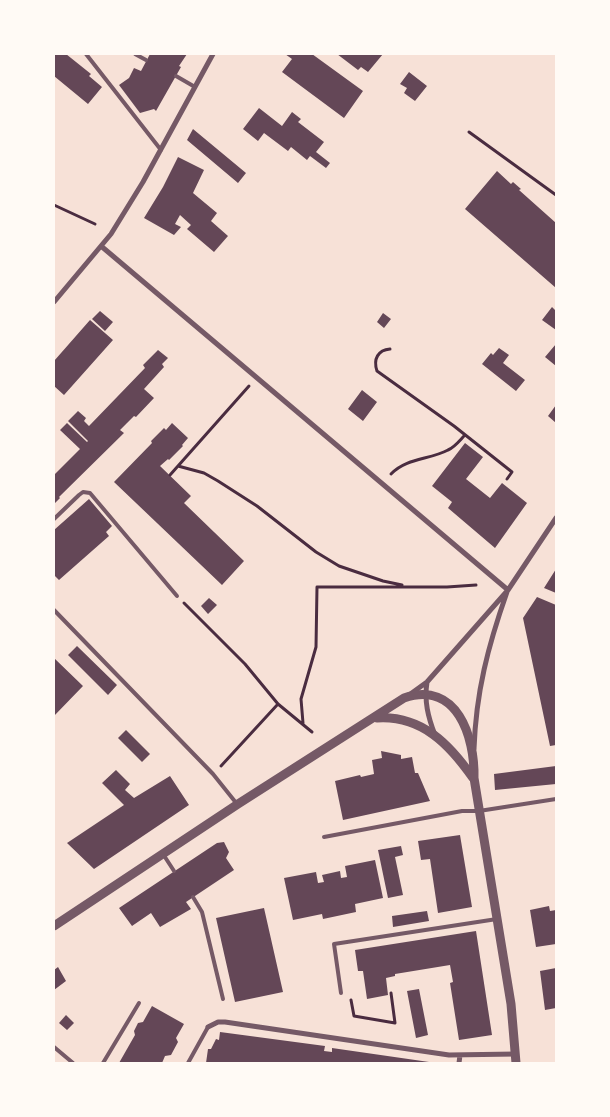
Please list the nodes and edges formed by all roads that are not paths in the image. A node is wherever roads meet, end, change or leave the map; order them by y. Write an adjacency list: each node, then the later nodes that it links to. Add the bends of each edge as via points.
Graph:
1 (86, 54): 7 (lane)
2 (135, 54): 4 (lane)
3 (214, 54): 6 (street)
4 (146, 60)
5 (176, 76): 6 (lane)
6 (195, 87): 7 (street)
7 (161, 150): 8 (street)
8 (101, 246): 9 (street); 14 (street)
9 (54, 302)
10 (556, 518): 12 (street)
11 (54, 519): 15 (lane, via 83,492 90,493)
12 (551, 525): 13 (lane); 14 (street)
13 (556, 528)
14 (508, 590): 17 (street); 22 (street, via 483,670 475,722)
15 (177, 596)
16 (54, 610): 25 (lane, via 213,774)
17 (427, 682): 18 (street); 19 (street)
18 (425, 695): 19 (street); 21 (street); 22 (street, via 448,704 462,718)
19 (404, 698): 20 (street)
20 (375, 718): 21 (street, via 411,721); 25 (street)
21 (435, 736): 23 (street, via 461,760)
22 (474, 762): 23 (street)
23 (474, 778): 26 (street)
24 (556, 799): 26 (lane)
25 (238, 804): 28 (street)
26 (479, 811): 27 (lane, via 462,811); 31 (street)
27 (324, 837)
28 (163, 854): 29 (lane); 32 (street)
29 (174, 871)
30 (193, 897): 34 (lane, via 202,912)
31 (498, 919): 33 (lane, via 334,944); 38 (street, via 512,1004)
32 (54, 926)
33 (341, 993)
34 (223, 999)
35 (140, 1003): 41 (lane)
36 (208, 1027): 39 (street, via 225,1022); 42 (lane)
37 (54, 1047): 40 (lane)
38 (516, 1054): 39 (street); 44 (street)
39 (460, 1055): 43 (street)
40 (73, 1063)
41 (103, 1063)
42 (188, 1063)
43 (459, 1063)
44 (516, 1063)

